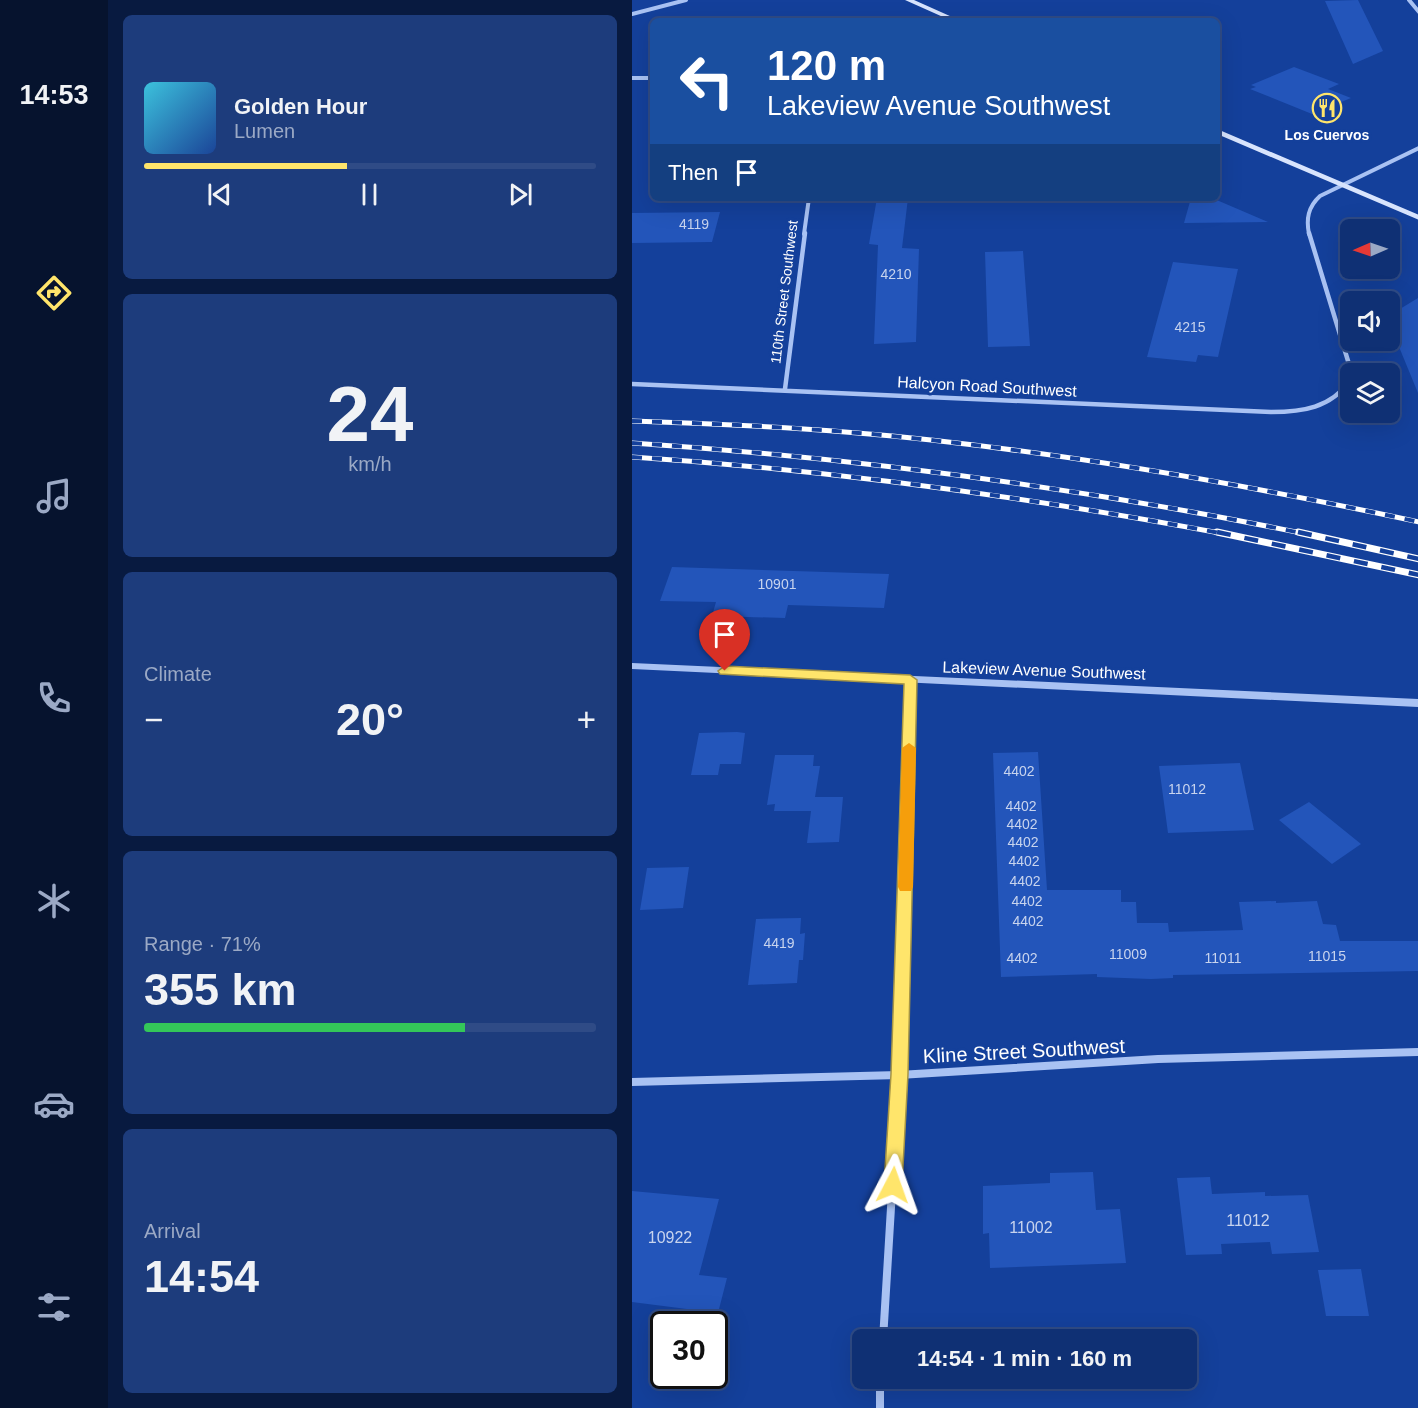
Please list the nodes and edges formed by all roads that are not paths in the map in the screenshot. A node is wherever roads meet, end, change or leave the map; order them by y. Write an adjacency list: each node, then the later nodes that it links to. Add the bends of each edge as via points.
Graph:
1 (686, 0): 5 (street)
2 (908, 0): 6 (main road)
3 (1409, 0): 4 (street)
4 (1418, 12)
5 (632, 14)
6 (951, 18)
7 (632, 78): 8 (street)
8 (650, 78)
9 (1220, 132): 11 (main road)
10 (1418, 148): 11 (street)
11 (1342, 184): 13 (main road); 14 (street, via 1314,201 1308,209 1307,223)
12 (809, 201): 16 (street, 110th Street Southwest)
13 (1418, 218)
14 (1349, 363)
15 (632, 384): 16 (street, Halcyon Road Southwest)
16 (785, 389): 17 (street, Halcyon Road Southwest, via 1271,412 1313,409)
17 (1340, 394)
18 (632, 666): 19 (street, Lakeview Avenue Southwest)
19 (910, 680): 20 (street, Lakeview Avenue Southwest); 22 (street)
20 (1418, 703)
21 (1418, 1052): 22 (street, Kline Street Southwest, via 1158,1059)
22 (899, 1074): 23 (street, Kline Street Southwest); 24 (street)
23 (632, 1082)
24 (884, 1329)
25 (880, 1389): 26 (street)
26 (880, 1408)

